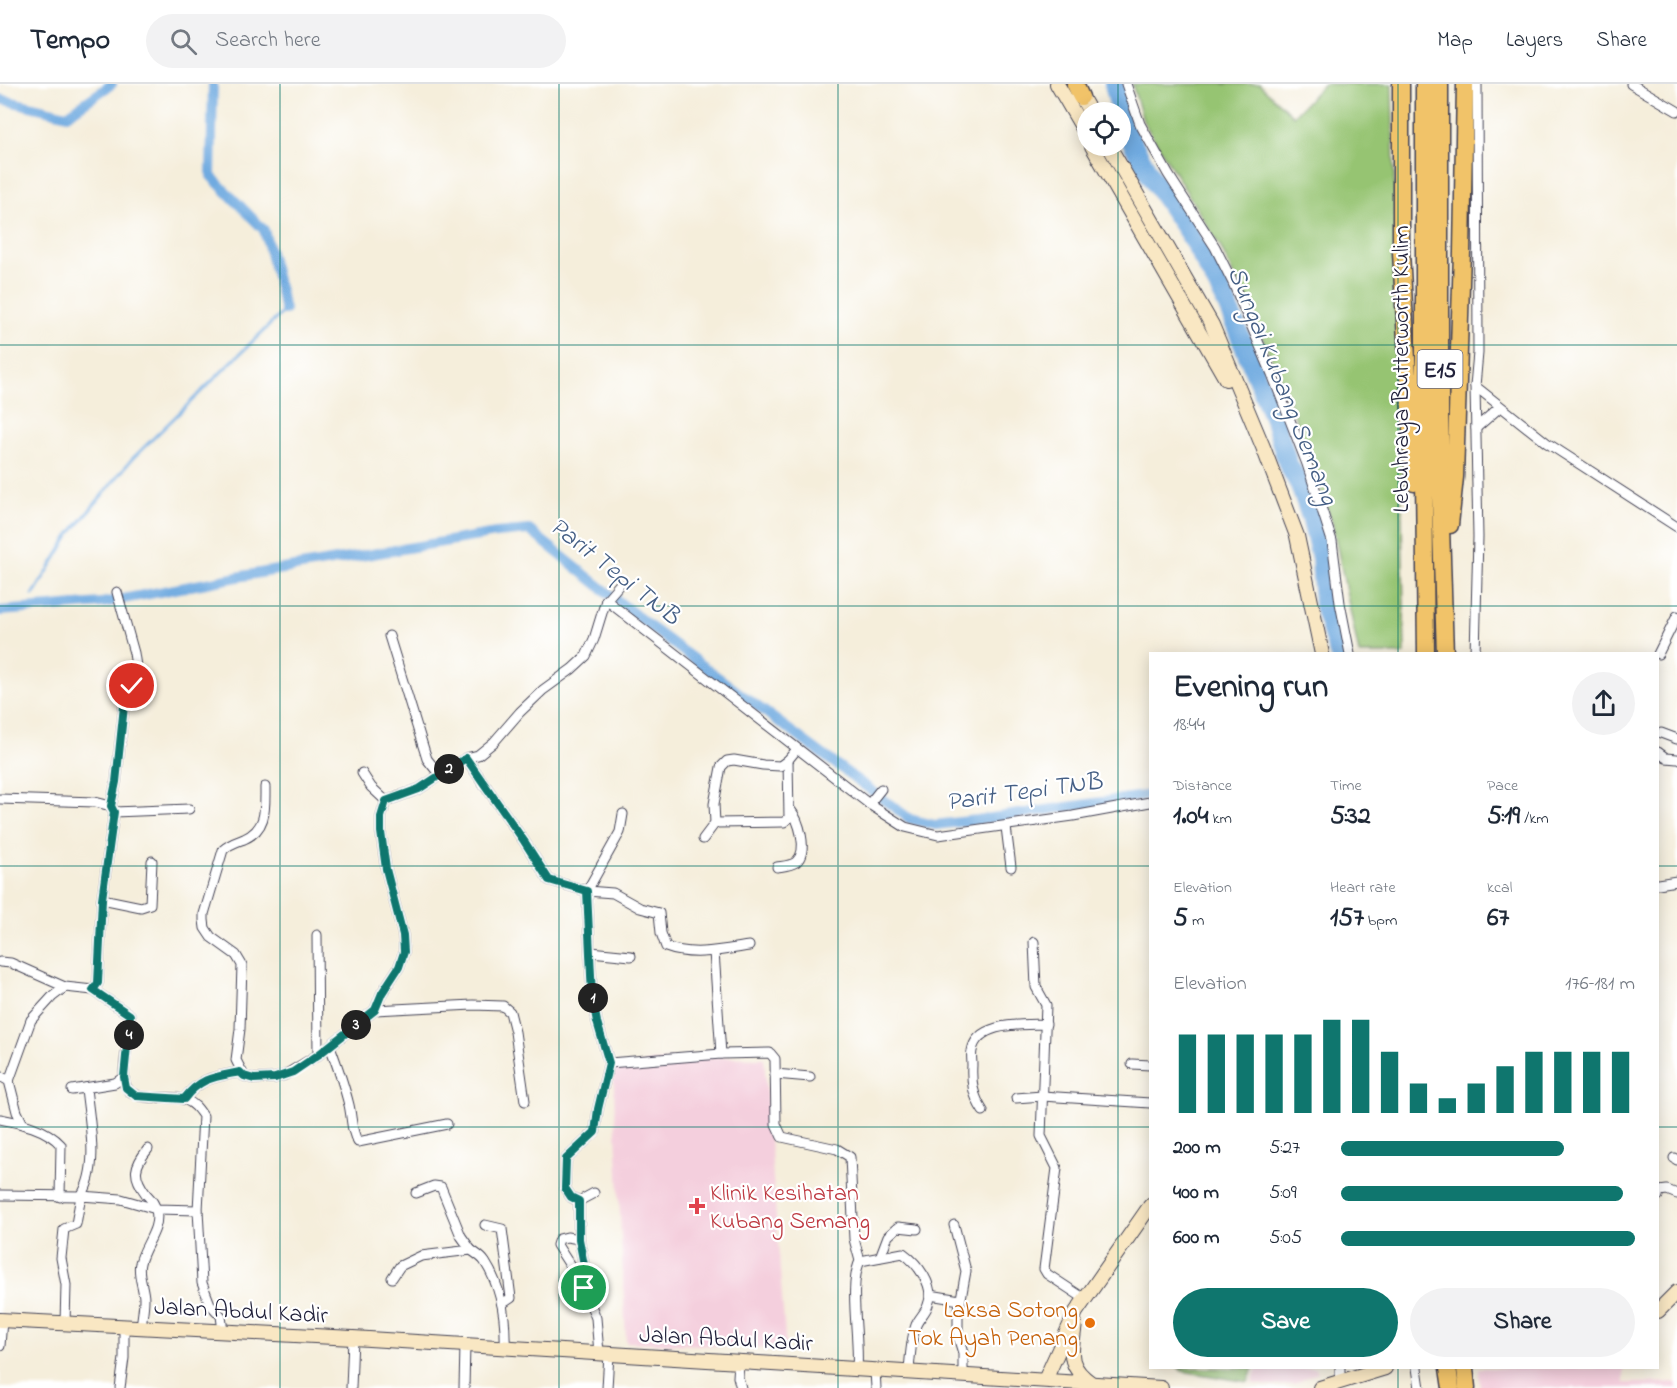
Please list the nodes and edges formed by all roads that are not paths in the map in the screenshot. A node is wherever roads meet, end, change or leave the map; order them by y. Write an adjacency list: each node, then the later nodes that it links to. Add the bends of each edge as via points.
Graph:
1 (1057, 84): 12 (main road)
2 (1126, 84): 28 (street, via 1140,124 1233,283 1276,384 1332,541)
3 (1401, 84): 21 (highway, via 1401,252 1413,477)
4 (1424, 84): 21 (highway, Lebuhraya Butterworth Kulim / E15)
5 (1440, 84): 20 (highway, Lebuhraya Butterworth Kulim / E15, via 1440,478)
6 (1465, 84): 20 (highway, via 1455,477)
7 (1478, 84): 15 (street)
8 (1631, 84): 11 (street)
9 (1077, 88): 10 (main road)
10 (1085, 102)
11 (1677, 111)
12 (1077, 118)
13 (1098, 156): 18 (main road)
14 (1115, 156): 18 (main road, via 1212,325)
15 (1475, 386): 16 (street); 17 (street)
16 (1500, 407): 17 (street); 19 (street, via 1547,443)
17 (1476, 428): 31 (street)
18 (1263, 447): 27 (main road, via 1298,536)
19 (1677, 527)
20 (1444, 579): 30 (highway, Lebuhraya Butterworth Kulim / E15)
21 (1425, 580): 29 (highway, Lebuhraya Butterworth Kulim / E15)
22 (617, 586): 24 (street)
23 (118, 594): 48 (street, via 137,673 124,706)
24 (607, 599): 35 (street); 37 (street, via 586,656 543,690 494,742 478,755)
25 (1677, 616): 32 (street)
26 (389, 636): 41 (street, via 427,759)
27 (1322, 652)
28 (1350, 652)
29 (1426, 652)
30 (1445, 652)
31 (1475, 652)
32 (1659, 652)
33 (1661, 733): 34 (street)
34 (1677, 739)
35 (797, 749): 39 (street); 46 (street)
36 (1659, 753): 38 (street)
37 (466, 758): 41 (street); 60 (street, via 549,880)
38 (1677, 759)
39 (789, 760): 50 (street); 52 (street, via 780,765 727,761 721,767 714,804)
40 (362, 773): 45 (street)
41 (439, 774): 45 (street, via 419,789)
42 (266, 787): 79 (street, via 262,825 223,850 204,914 207,933 236,955 242,965 236,1060)
43 (880, 789): 46 (street)
44 (0, 799): 48 (street, via 95,802)
45 (386, 801): 71 (street, via 381,832 404,952)
46 (870, 802): 53 (street, via 904,827 938,834)
47 (1149, 802): 53 (street)
48 (112, 809): 49 (street); 61 (street)
49 (189, 809)
50 (790, 809): 52 (street, via 784,822); 56 (street, via 801,828 800,857)
51 (623, 814): 60 (street, via 620,832)
52 (715, 823): 54 (street)
53 (1006, 826): 57 (street)
54 (703, 839)
55 (152, 861): 61 (street, via 150,904 141,908)
56 (777, 867)
57 (1011, 867)
58 (1677, 881): 59 (street)
59 (1659, 884)
60 (587, 891): 65 (street); 66 (street, via 613,893 659,913 666,947 675,951)
61 (102, 899): 70 (street, via 98,983)
62 (317, 935): 75 (street)
63 (1034, 942): 72 (street, via 1036,987 1046,1005)
64 (749, 946): 66 (street)
65 (591, 952): 67 (street); 76 (street, via 592,996)
66 (714, 952): 74 (street)
67 (631, 956)
68 (0, 962): 69 (street, via 12,963)
69 (65, 987): 70 (street); 84 (street, via 31,1020)
70 (93, 990): 82 (street, via 130,1015)
71 (375, 1010): 73 (street); 90 (street, via 503,1006 510,1012 515,1032)
72 (1046, 1024): 87 (street); 92 (street, via 1007,1026 980,1035 972,1050 971,1085)
73 (330, 1046): 75 (street); 95 (street, via 358,1142)
74 (721, 1054): 76 (street); 80 (street, via 770,1053 775,1059)
75 (318, 1055): 79 (street, via 293,1072 275,1078 249,1078)
76 (609, 1063): 104 (street, via 595,1132 566,1159 565,1188)
77 (1132, 1064): 78 (street)
78 (1149, 1065)
79 (240, 1072): 89 (street, via 202,1082)
80 (775, 1074): 83 (street); 114 (street, via 776,1124 782,1137 837,1149 850,1156 854,1239)
81 (0, 1076): 84 (street)
82 (124, 1077): 85 (street, via 115,1083); 89 (street, via 126,1088 136,1096)
83 (810, 1077)
84 (9, 1081): 94 (street)
85 (86, 1088): 86 (street); 102 (street, via 92,1165)
86 (72, 1090)
87 (1042, 1096): 88 (street); 91 (street); 119 (street, via 1041,1140 1057,1168 1044,1269)
88 (1017, 1098)
89 (184, 1099): 107 (street, via 196,1106 202,1116)
90 (525, 1101)
91 (1149, 1103)
92 (983, 1110)
93 (0, 1119): 94 (street)
94 (23, 1124): 103 (street, via 53,1136 61,1145)
95 (447, 1124)
96 (148, 1149): 106 (street, via 136,1171)
97 (1659, 1191): 100 (street)
98 (416, 1193): 112 (street, via 441,1187 461,1236)
99 (594, 1193): 104 (street)
100 (1677, 1194)
101 (0, 1195): 103 (street)
102 (81, 1196): 103 (street); 106 (street, via 122,1199); 127 (street, via 76,1224 64,1229 61,1258 66,1285)
103 (60, 1197)
104 (579, 1201): 111 (street)
105 (1149, 1207): 119 (main road)
106 (156, 1209): 107 (street); 129 (street, via 152,1236 139,1266 144,1300)
107 (198, 1210): 130 (street, via 202,1283 210,1304 221,1316)
108 (485, 1225): 121 (street, via 502,1229 511,1298)
109 (954, 1225): 120 (street, via 966,1271)
110 (917, 1229): 113 (street, via 898,1227 888,1236)
111 (579, 1239): 116 (street); 116 (street, via 559,1239 557,1245)
112 (471, 1250): 115 (street, via 421,1256 400,1266); 121 (street, via 484,1260)
113 (880, 1257): 114 (street); 118 (street, via 903,1253 912,1259 927,1282)
114 (860, 1261): 137 (street, via 856,1288)
115 (392, 1278)
116 (584, 1288): 135 (street)
117 (1677, 1292): 123 (main road)
118 (930, 1295): 120 (street); 143 (street, via 916,1324)
119 (1085, 1299): 124 (main road)
120 (960, 1300): 144 (street, via 958,1337)
121 (502, 1304): 134 (street)
122 (1677, 1305): 125 (main road)
123 (1659, 1311)
124 (1076, 1312): 146 (main road); 147 (main road, via 1072,1355 1080,1375)
125 (1659, 1312)
126 (1, 1320): 127 (main road, Jalan Abdul Kadir); 133 (street)
127 (65, 1323): 128 (main road, Jalan Abdul Kadir)
128 (124, 1326): 129 (main road, Jalan Abdul Kadir); 148 (street)
129 (141, 1327): 130 (main road, Jalan Abdul Kadir)
130 (223, 1331): 131 (main road, Jalan Abdul Kadir)
131 (353, 1338): 132 (main road, Jalan Abdul Kadir); 149 (street)
132 (465, 1345): 134 (main road, Jalan Abdul Kadir); 150 (street)
133 (0, 1346)
134 (505, 1347): 135 (main road, Jalan Abdul Kadir)
135 (604, 1353): 136 (main road, Jalan Abdul Kadir); 151 (street)
136 (739, 1362): 137 (main road, Jalan Abdul Kadir); 152 (street)
137 (857, 1369): 142 (main road, Jalan Abdul Kadir)
138 (1379, 1369): 145 (main road)
139 (1417, 1369): 156 (street)
140 (1448, 1369): 157 (highway)
141 (1465, 1369): 158 (highway)
142 (875, 1370): 143 (main road, Jalan Abdul Kadir); 153 (street)
143 (909, 1372): 144 (main road, Jalan Abdul Kadir)
144 (963, 1375): 146 (main road, Jalan Abdul Kadir)
145 (1342, 1377): 155 (main road)
146 (1045, 1380): 147 (main road, Jalan Abdul Kadir)
147 (1092, 1383): 154 (main road, Jalan Abdul Kadir)
148 (120, 1388)
149 (351, 1388)
150 (464, 1388)
151 (607, 1388)
152 (741, 1388)
153 (876, 1388)
154 (1161, 1388)
155 (1320, 1388)
156 (1420, 1388)
157 (1450, 1388)
158 (1467, 1388)

